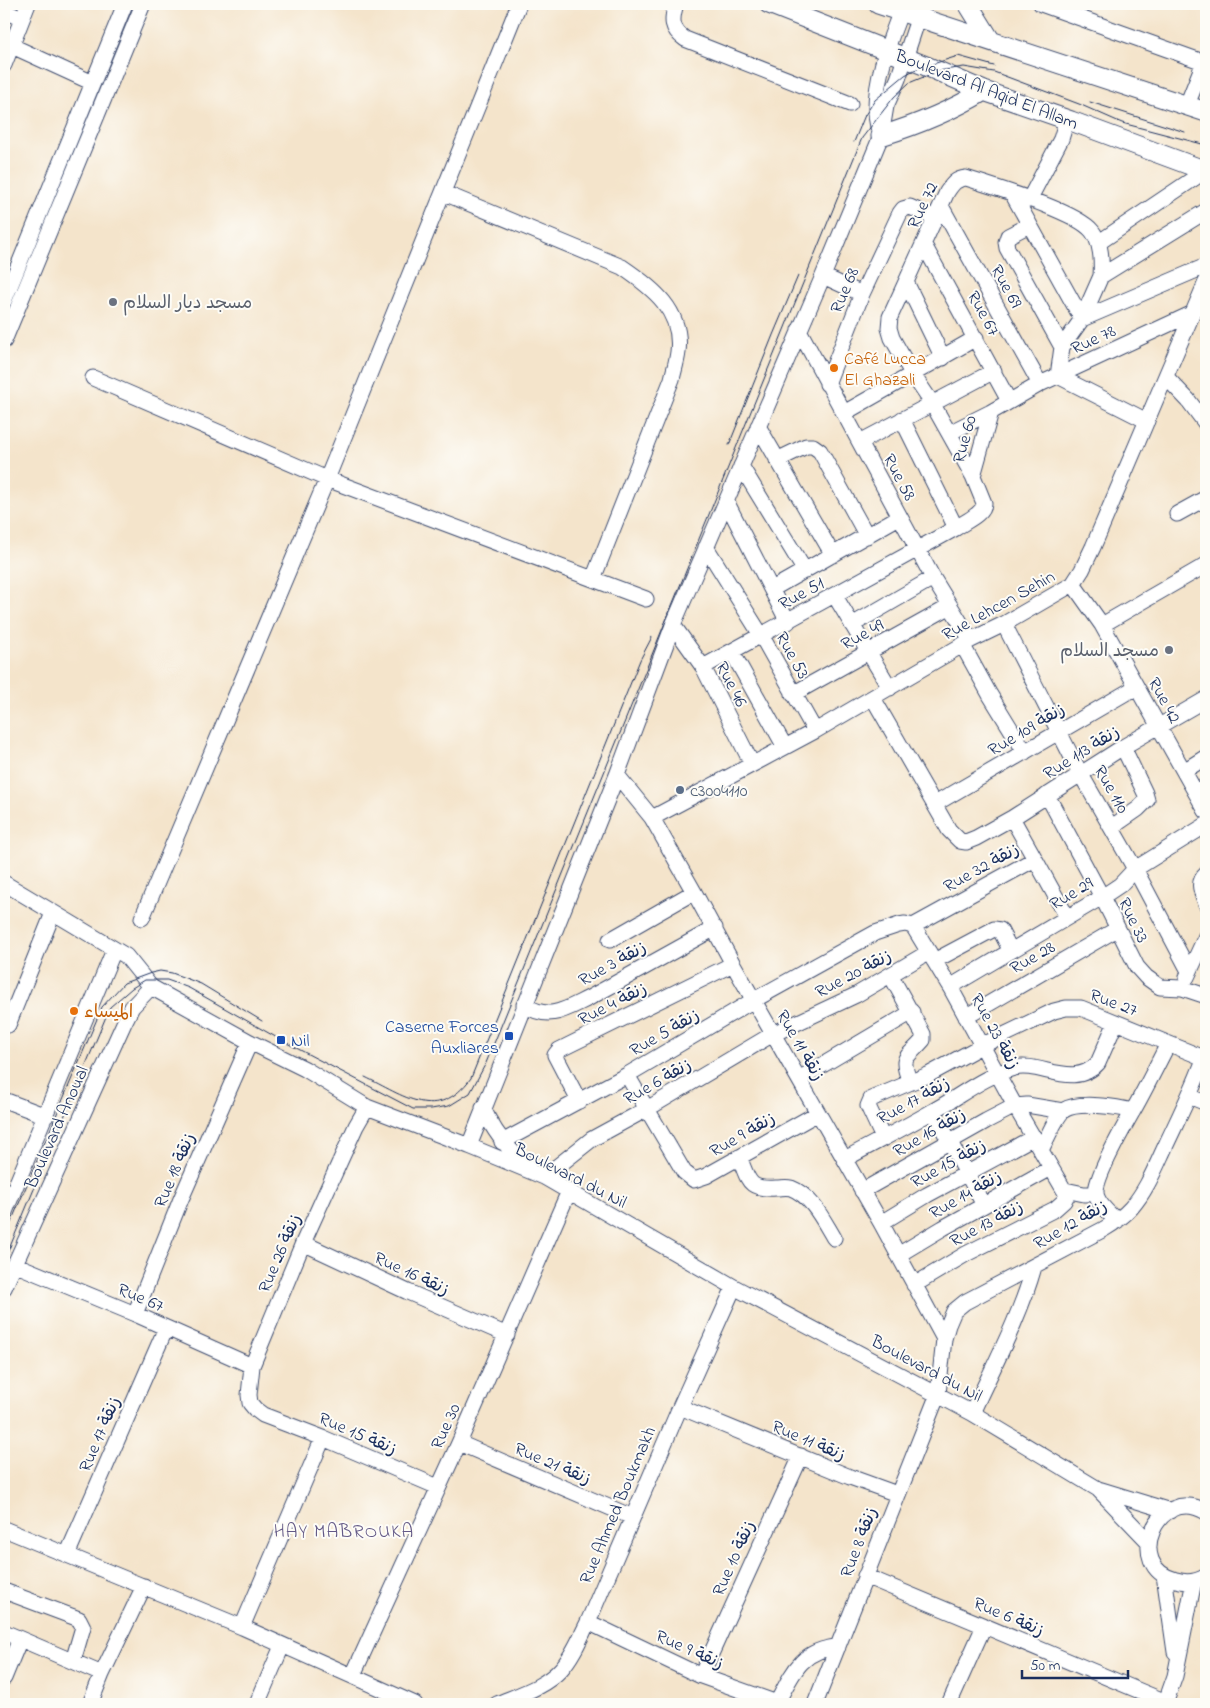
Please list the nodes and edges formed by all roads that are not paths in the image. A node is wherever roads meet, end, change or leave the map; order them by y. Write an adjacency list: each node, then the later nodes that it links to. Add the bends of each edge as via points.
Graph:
1 (28, 4): 13 (street)
2 (125, 4): 20 (street)
3 (143, 4): 40 (street)
4 (519, 4): 28 (street)
5 (676, 4): 22 (street, via 672,17 674,27 685,39)
6 (770, 4): 16 (main road, Boulevard Al Aqid El Allam)
7 (878, 4): 10 (main road)
8 (968, 4): 14 (main road)
9 (1051, 5): 18 (street)
10 (902, 8): 11 (main road); 16 (street)
11 (921, 10): 14 (main road); 17 (street)
12 (4, 11): 13 (street)
13 (22, 19): 15 (street)
14 (991, 41): 23 (main road)
15 (12, 46): 19 (street); 20 (street)
16 (886, 51): 17 (main road, Boulevard Al Aqid El Allam); 26 (street, via 875,100)
17 (906, 59): 21 (main road, Boulevard Al Aqid El Allam); 26 (street, via 886,106)
18 (1205, 62): 23 (street)
19 (4, 65)
20 (93, 83): 37 (street)
21 (984, 91): 25 (main road, Boulevard Al Aqid El Allam); 26 (main road, via 930,119)
22 (850, 104)
23 (1187, 106): 24 (main road)
24 (1206, 112)
25 (1067, 119): 27 (main road, Boulevard Al Aqid El Allam); 30 (street, via 1061,139)
26 (881, 136): 38 (street)
27 (1206, 171): 34 (street)
28 (444, 193): 72 (street); 85 (street, via 622,267 661,297 672,315 678,351 672,379)
29 (1012, 194): 30 (street, Rue 72); 32 (street, Rue 72, via 966,178 958,179 952,184); 33 (street)
30 (1029, 200): 34 (street, Rue 72, via 1084,223)
31 (1206, 211): 39 (street)
32 (938, 212): 35 (street, Rue 72); 43 (street, Rue 68, via 910,207 903,209); 58 (street, Rue 69)
33 (1029, 224): 46 (street); 50 (street, via 1008,236 1007,248)
34 (1098, 243): 39 (street)
35 (924, 245): 41 (street, Rue 72); 48 (street, Rue 67)
36 (1206, 266): 46 (street)
37 (9, 273): 40 (street); 44 (street)
38 (823, 276): 43 (street); 47 (street)
39 (1101, 276): 46 (street)
40 (29, 281): 49 (street)
41 (906, 282): 51 (street); 53 (street, Rue 72, via 890,317 889,328)
42 (1206, 282): 45 (street, Rue Lehcen Sehin)
43 (862, 294): 57 (street, Rue 68)
44 (4, 301)
45 (1193, 313): 54 (street, Rue 78); 55 (street, Rue Lehcen Sehin)
46 (1082, 319): 50 (street)
47 (799, 330): 57 (street, Rue 58); 66 (street)
48 (976, 338): 51 (street); 52 (street, Rue 67)
49 (4, 341)
50 (1062, 347): 54 (street)
51 (943, 358): 53 (street)
52 (994, 370): 59 (street, Rue 67); 60 (street)
53 (913, 375): 60 (street); 62 (street)
54 (1058, 376): 58 (street, Rue 78); 64 (street)
55 (1166, 377): 64 (street, Rue Lehcen Sehin); 65 (street)
56 (93, 378): 72 (street)
57 (827, 384): 62 (street, Rue 58)
58 (1040, 384): 59 (street, Rue 78)
59 (1010, 401): 61 (street, Rue 60)
60 (932, 403): 63 (street); 67 (street)
61 (991, 412): 67 (street); 71 (street, Rue 60)
62 (844, 413): 68 (street, Rue 58)
63 (902, 419): 68 (street); 77 (street)
64 (1147, 421): 86 (street, Rue Lehcen Sehin, via 1093,547)
65 (1206, 424)
66 (758, 426): 69 (street); 70 (street)
67 (949, 433): 71 (street)
68 (860, 442): 76 (street, Rue 58)
69 (777, 460): 78 (street, via 806,446 820,451); 81 (street)
70 (741, 466): 74 (street); 83 (street)
71 (973, 476): 77 (street, Rue 60, via 984,507)
72 (328, 480): 85 (street); 133 (street)
73 (1206, 498): 75 (street)
74 (726, 501): 79 (street); 87 (street, Rue 53)
75 (1177, 514)
76 (900, 517): 78 (street); 80 (street, Rue 58)
77 (956, 528): 80 (street, Rue 60)
78 (867, 536): 81 (street)
79 (706, 547): 93 (street); 96 (street, Rue 53)
80 (917, 549): 84 (street, Rue 58); 88 (street, Rue 51)
81 (833, 555): 83 (street)
82 (1206, 565): 95 (street)
83 (805, 571): 87 (street)
84 (933, 578): 90 (street, Rue 58); 94 (street)
85 (593, 579): 89 (street)
86 (1073, 584): 92 (street, Rue Lehcen Sehin); 95 (street, Rue 42)
87 (772, 589): 91 (street, Rue 53)
88 (835, 596): 91 (street, Rue 51); 94 (street)
89 (646, 600)
90 (949, 607): 97 (street, Rue 58); 99 (street, Rue 49)
91 (788, 622): 96 (street, Rue 51)
92 (1004, 624): 97 (street, Rue Lehcen Sehin); 108 (street, Rue 110)
93 (674, 625): 100 (street, Rue 46); 116 (street)
94 (852, 625): 99 (street)
95 (1102, 625): 101 (street, Rue 42)
96 (760, 635): 98 (street, Rue 51); 103 (street, Rue 53)
97 (967, 643): 102 (street, Rue Lehcen Sehin); 111 (street, Rue 58, via 990,695)
98 (732, 652): 100 (street, Rue 51); 109 (street)
99 (868, 652): 102 (street); 103 (street, Rue 49)
100 (703, 668): 113 (street, Rue 46)
101 (1136, 687): 106 (street, Rue 42); 108 (street, Rue 109 زنقة)
102 (890, 688): 104 (street, Rue Lehcen Sehin)
103 (793, 694): 107 (street, Rue 53)
104 (874, 698): 107 (street, Rue Lehcen Sehin); 118 (street)
105 (1206, 699): 106 (street, Rue 113 زنقة)
106 (1158, 728): 110 (street, Rue 113 زنقة); 114 (street, Rue 42)
107 (815, 731): 109 (street, Rue Lehcen Sehin)
108 (1059, 732): 111 (street, Rue 109 زنقة); 115 (street, Rue 110)
109 (785, 747): 113 (street, Rue Lehcen Sehin)
110 (1123, 747): 115 (street, Rue 113 زنقة); 123 (street, via 1147,800)
111 (1025, 752): 118 (street, Rue 109 زنقة)
112 (1206, 757): 114 (street)
113 (752, 764): 120 (street, Rue Lehcen Sehin)
114 (1184, 771): 119 (street, Rue 42)
115 (1080, 773): 117 (street, Rue 113 زنقة); 123 (street, Rue 110)
116 (617, 775): 120 (street, Rue 11 زنقة); 150 (street)
117 (1046, 795): 121 (street, Rue 113 زنقة); 129 (street, Rue 33)
118 (935, 804): 121 (street, Rue 113 زنقة, via 949,830 960,841 976,838)
119 (1206, 810)
120 (652, 818): 128 (street, Rue 11 زنقة)
121 (1012, 818): 124 (street)
122 (1206, 825): 125 (street, Rue 29)
123 (1112, 827): 125 (street, Rue 110)
124 (1035, 859): 132 (street, Rue 32 زنقة); 134 (street, Rue 32 زنقة)
125 (1135, 868): 129 (street, Rue 29, via 1120,885); 143 (street, Rue 110)
126 (1206, 874): 130 (street, via 1200,885)
127 (4, 883): 131 (street, Boulevard du Nil)
128 (694, 892): 135 (street, Rue 11 زنقة); 138 (street)
129 (1102, 897): 132 (street, Rue 29); 136 (street, Rue 33)
130 (1206, 904)
131 (54, 913): 139 (street, Boulevard du Nil); 155 (street)
132 (1067, 917): 140 (street, Rue 29)
133 (142, 918)
134 (913, 926): 141 (street, Rue 23 زنقة); 149 (street, via 899,925 875,933)
135 (715, 928): 142 (street, Rue 11 زنقة); 150 (street, Rue 3 زنقة, via 572,1006 544,1013)
136 (1117, 929): 147 (street, Rue 33, via 1137,967 1146,977 1160,987); 152 (street, Rue 28)
137 (1206, 936): 143 (street)
138 (610, 940)
139 (114, 950): 145 (street, Boulevard du Nil, via 126,956); 177 (street, Boulevard Anoual)
140 (1011, 951): 141 (street, Rue 20 زنقة, via 1000,930 994,929); 146 (street, Rue 29)
141 (932, 957): 144 (street, Rue 20 زنقة); 146 (street, Rue 23 زنقة)
142 (733, 964): 149 (street, Rue 11 زنقة); 167 (street, Rue 4 زنقة, via 559,1050 555,1055)
143 (1190, 971): 147 (street)
144 (891, 976): 151 (street); 154 (street, Rue 20 زنقة)
145 (151, 987): 157 (street, Boulevard du Nil); 200 (street, Boulevard Anoual, via 132,1007)
146 (950, 988): 152 (street, Rue 23 زنقة)
147 (1182, 988): 148 (street, Rue 33)
148 (1206, 996)
149 (754, 1000): 156 (street, Rue 11 زنقة); 162 (street, Rue 5 زنقة)
150 (524, 1005): 171 (street)
151 (912, 1012): 163 (street); 164 (street, via 924,1037 904,1060)
152 (966, 1017): 159 (street, Rue 23 زنقة)
153 (1116, 1022): 158 (street, Rue 27); 159 (street, Rue 27, via 1082,1008 1066,1008); 161 (street, Rue 17 زنقة, via 1098,1063 1086,1072 1067,1075 1022,1067)
154 (794, 1024): 156 (street, Rue 6 زنقة)
155 (8, 1025)
156 (773, 1034): 163 (street, Rue 11 زنقة); 172 (street, Rue 6 زنقة)
157 (250, 1042): 169 (street, Boulevard du Nil, via 305,1069); 206 (street, Rue 18 زنقة, via 180,1199)
158 (1168, 1044): 160 (street, Rue 27); 175 (street)
159 (983, 1045): 161 (street, Rue 23 زنقة); 164 (street, Rue 27)
160 (1205, 1056): 165 (street, Rue 12 زنقة)
161 (998, 1073): 170 (street, Rue 23 زنقة); 173 (street, Rue 17 زنقة)
162 (627, 1075): 167 (street); 172 (street, Rue 5 زنقة)
163 (799, 1079): 176 (street, Rue 11 زنقة)
164 (910, 1082): 178 (street, Rue 27, via 868,1102)
165 (1189, 1096): 168 (street); 195 (street, Rue 12 زنقة, via 1142,1193)
166 (4, 1100): 177 (street)
167 (579, 1101): 179 (street)
168 (1206, 1103)
169 (367, 1106): 182 (street, Boulevard du Nil); 198 (street, Rue 26 زنقة)
170 (1015, 1106): 174 (street); 180 (street, Rue 16 زنقة); 181 (street, Rue 23 زنقة)
171 (483, 1108): 179 (street); 182 (street)
172 (647, 1109): 186 (street, Rue 5 زنقة); 188 (street, Rue 6 زنقة, via 592,1139)
173 (933, 1111): 178 (street, Rue 17 زنقة); 180 (street)
174 (1063, 1111): 175 (street, via 1095,1105); 181 (street)
175 (1133, 1111): 192 (street)
176 (818, 1113): 183 (street, Rue 9 زنقة); 184 (street, Rue 11 زنقة)
177 (46, 1116): 194 (street, Boulevard Anoual)
178 (883, 1138): 184 (street, Rue 17 زنقة)
179 (502, 1142): 188 (street)
180 (950, 1142): 187 (street); 191 (street, Rue 16 زنقة)
181 (1038, 1144): 185 (street, Rue 23 زنقة); 187 (street, Rue 15 زنقة)
182 (469, 1146): 188 (street, Boulevard du Nil)
183 (739, 1158): 186 (street, Rue 9 زنقة, via 700,1179 690,1178); 197 (street, via 751,1184 761,1189 789,1187 802,1194 820,1214)
184 (845, 1160): 191 (street, Rue 11 زنقة)
185 (1051, 1168): 189 (street, Rue 23 زنقة); 193 (street, Rue 14 زنقة)
186 (684, 1172)
187 (967, 1173): 193 (street); 196 (street, Rue 15 زنقة)
188 (544, 1177): 190 (street, Boulevard du Nil)
189 (1065, 1190): 192 (street); 202 (street, Rue 13 زنقة, via 1067,1197 1055,1209)
190 (569, 1191): 203 (street, Boulevard du Nil); 208 (street, Rue 30)
191 (862, 1191): 196 (street, Rue 11 زنقة)
192 (1096, 1193): 195 (street, via 1102,1206)
193 (984, 1205): 199 (street, Rue 14 زنقة)
194 (4, 1214)
195 (1117, 1221): 201 (street, Rue 12 زنقة)
196 (881, 1223): 199 (street, Rue 11 زنقة)
197 (834, 1238)
198 (303, 1243): 208 (street, Rue 16 زنقة); 210 (street, Rue 26 زنقة)
199 (898, 1255): 202 (street, Rue 11 زنقة)
200 (14, 1264): 204 (street, Boulevard Anoual); 206 (street, Rue 67)
201 (1034, 1267): 205 (street, Rue 12 زنقة, via 965,1302); 213 (street, via 1020,1308)
202 (914, 1284): 209 (street, Rue 11 زنقة)
203 (734, 1287): 211 (street, Boulevard du Nil); 212 (street, Rue Ahmed Boukmakh)
204 (4, 1288)
205 (954, 1311): 209 (street, Rue 8 زنقة)
206 (135, 1314): 207 (street, Rue 67)
207 (166, 1328): 210 (street, Rue 67); 226 (street, Rue 17 زنقة)
208 (506, 1335): 216 (street, Rue 30)
209 (944, 1339): 211 (street, Rue 8 زنقة)
210 (252, 1366): 214 (street, Rue 26 زنقة, via 250,1403)
211 (938, 1394): 213 (street, Boulevard du Nil); 220 (street, Rue 8 زنقة)
212 (680, 1407): 217 (street, Rue 11 زنقة); 223 (street, Rue Ahmed Boukmakh)
213 (972, 1412): 219 (street, Boulevard du Nil)
214 (263, 1415): 215 (street, Rue 15 زنقة)
215 (323, 1438): 218 (street, Rue 15 زنقة); 234 (street)
216 (459, 1442): 218 (street, Rue 30); 223 (street, Rue 21 زنقة)
217 (801, 1456): 220 (street, Rue 11 زنقة); 243 (street, Rue 10 زنقة)
218 (438, 1487): 242 (street, Rue 30)
219 (1098, 1489): 221 (street, Boulevard du Nil); 225 (street, Boulevard du Nil)
220 (897, 1494): 228 (street, Rue 8 زنقة)
221 (1170, 1511): 222 (street, via 1190,1507); 225 (street, via 1158,1520)
222 (1205, 1511)
223 (632, 1517): 232 (street, Rue Ahmed Boukmakh)
224 (4, 1529): 226 (street)
225 (1149, 1542): 227 (street, via 1152,1560)
226 (67, 1555): 230 (street)
227 (1164, 1575): 229 (street, via 1183,1582); 239 (street)
228 (865, 1576): 233 (street, Rue 6 زنقة); 238 (street, Rue 8 زنقة)
229 (1200, 1579): 239 (street)
230 (144, 1586): 234 (street); 241 (street)
231 (4, 1591): 240 (street, via 79,1619 83,1627)
232 (588, 1622): 243 (street, Rue 9 زنقة); 250 (street, Rue Ahmed Boukmakh, via 562,1669 542,1684)
233 (984, 1626): 246 (street, Rue 6 زنقة); 253 (street)
234 (242, 1627): 237 (street)
235 (4, 1632): 236 (street)
236 (20, 1639): 240 (street); 244 (street)
237 (282, 1646): 242 (street); 248 (street)
238 (838, 1647): 251 (street, via 816,1652 800,1663); 252 (street, Rue 8 زنقة)
239 (1177, 1661): 246 (street)
240 (73, 1662): 241 (street)
241 (102, 1674): 247 (street)
242 (353, 1675): 249 (street)
243 (701, 1676): 245 (street, Rue 9 زنقة)
244 (4, 1678)
245 (744, 1698): 251 (street, Rue 9 زنقة)
246 (1166, 1703)
247 (90, 1704)
248 (257, 1704)
249 (415, 1704)
250 (497, 1704)
251 (778, 1704)
252 (815, 1704)
253 (949, 1704)

